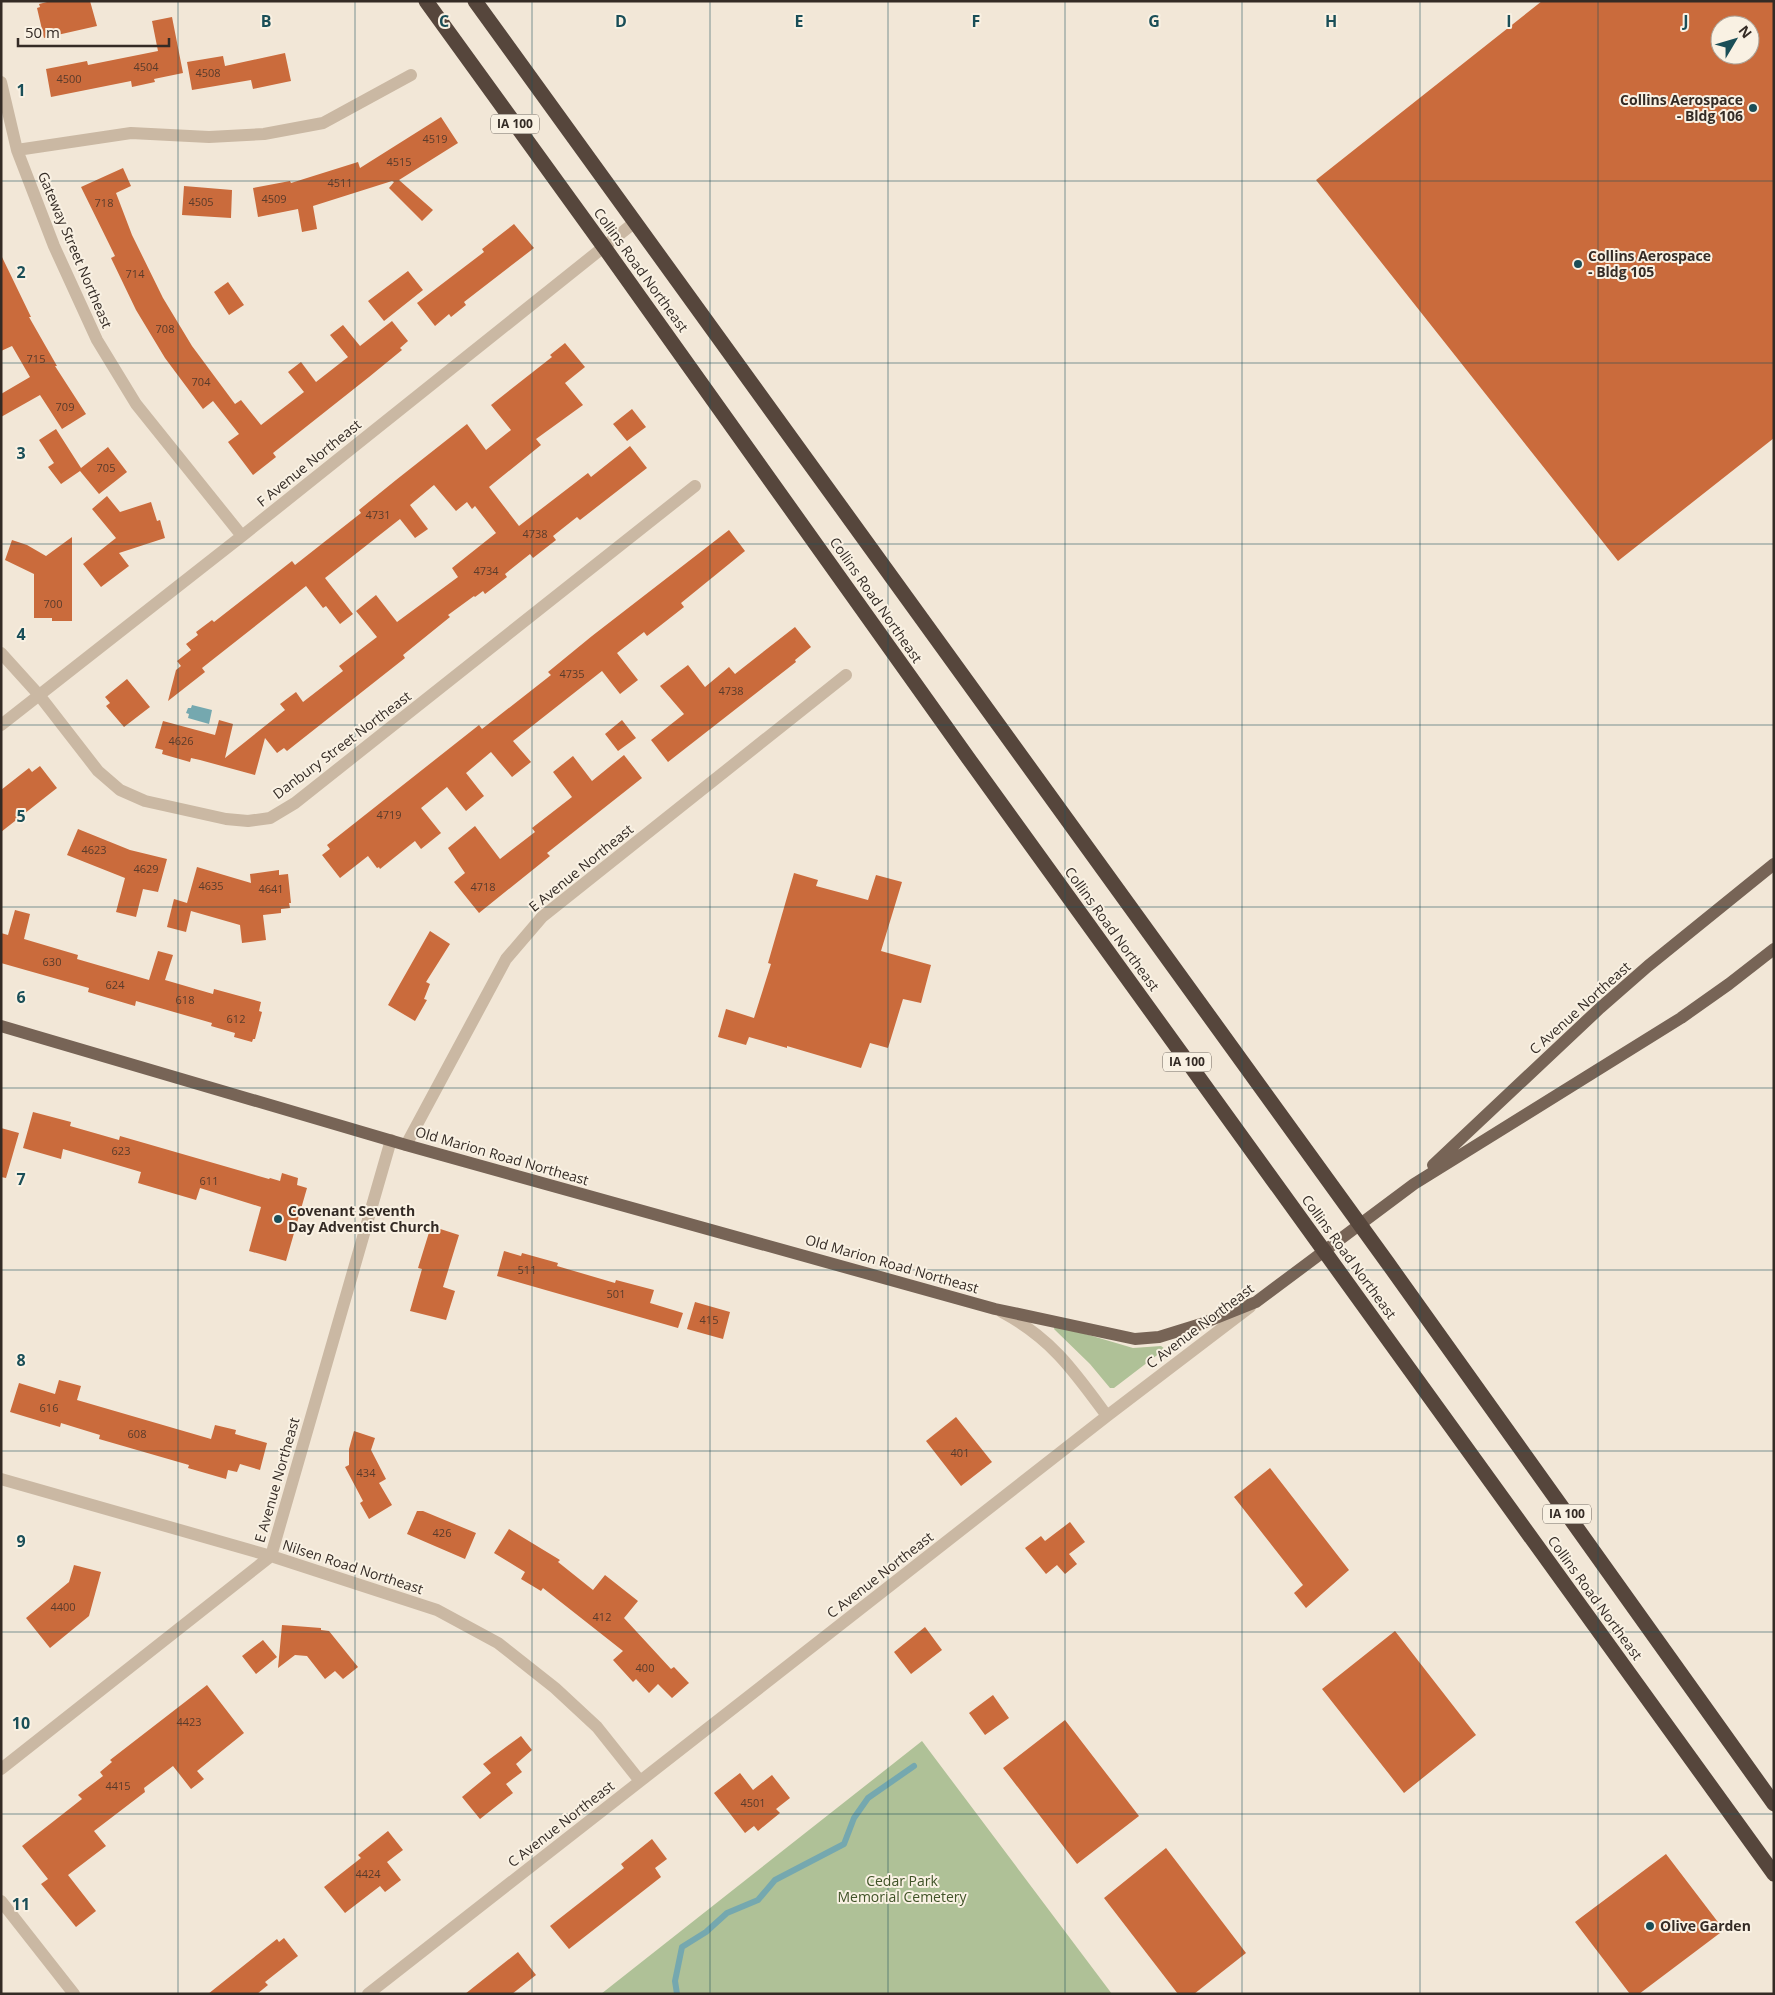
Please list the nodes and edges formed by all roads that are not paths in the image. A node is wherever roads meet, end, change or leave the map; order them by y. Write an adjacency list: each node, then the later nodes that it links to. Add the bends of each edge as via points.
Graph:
1 (426, 1): 7 (highway, Collins Road Northeast / IA 100)
2 (475, 1): 6 (highway, Collins Road Northeast / IA 100)
3 (411, 75): 5 (street, via 331,119 313,125 264,134 209,137 131,133)
4 (1, 82): 5 (street, Gateway Street Northeast)
5 (18, 150): 9 (street, Gateway Street Northeast, via 54,246 97,340 136,404)
6 (635, 222): 7 (street, F Avenue Northeast); 20 (highway, Collins Road Northeast / IA 100)
7 (604, 247): 9 (street, F Avenue Northeast); 21 (highway, Collins Road Northeast / IA 100)
8 (695, 486): 12 (street, Danbury Street Northeast, via 296,803 270,818 226,819 145,801 120,790 98,771)
9 (242, 536): 12 (street, F Avenue Northeast)
10 (1, 653): 12 (street, Danbury Street Northeast)
11 (846, 676): 18 (street, E Avenue Northeast, via 542,917 506,959)
12 (39, 695): 13 (street, F Avenue Northeast)
13 (1, 724)
14 (1774, 864): 19 (main road, C Avenue Northeast, via 1600,1008)
15 (1774, 949): 19 (main road, C Avenue Northeast, via 1666,1028)
16 (1, 1026): 17 (main road, Old Marion Road Northeast)
17 (391, 1140): 18 (main road, Old Marion Road Northeast); 26 (street, E Avenue Northeast)
18 (406, 1144): 23 (main road, Old Marion Road Northeast)
19 (1414, 1184): 20 (main road, C Avenue Northeast)
20 (1359, 1226): 21 (main road, C Avenue Northeast); 29 (highway, Collins Road Northeast / IA 100)
21 (1324, 1252): 22 (main road, C Avenue Northeast); 30 (highway, Collins Road Northeast / IA 100)
22 (1256, 1302): 23 (main road, Old Marion Road Northeast, via 1159,1337 1136,1338); 24 (street, C Avenue Northeast)
23 (995, 1309): 24 (street, Old Marion Road Northeast, via 1036,1333 1057,1352)
24 (1107, 1416): 28 (street, C Avenue Northeast)
25 (1, 1479): 26 (street, Nilsen Road Northeast)
26 (271, 1556): 27 (street, E Avenue Northeast); 28 (street, Nilsen Road Northeast, via 436,1610 498,1643 576,1705)
27 (1, 1769)
28 (640, 1781): 33 (street, C Avenue Northeast)
29 (1774, 1804)
30 (1774, 1874)
31 (1, 1901): 32 (street)
32 (74, 1994)
33 (368, 1994)

